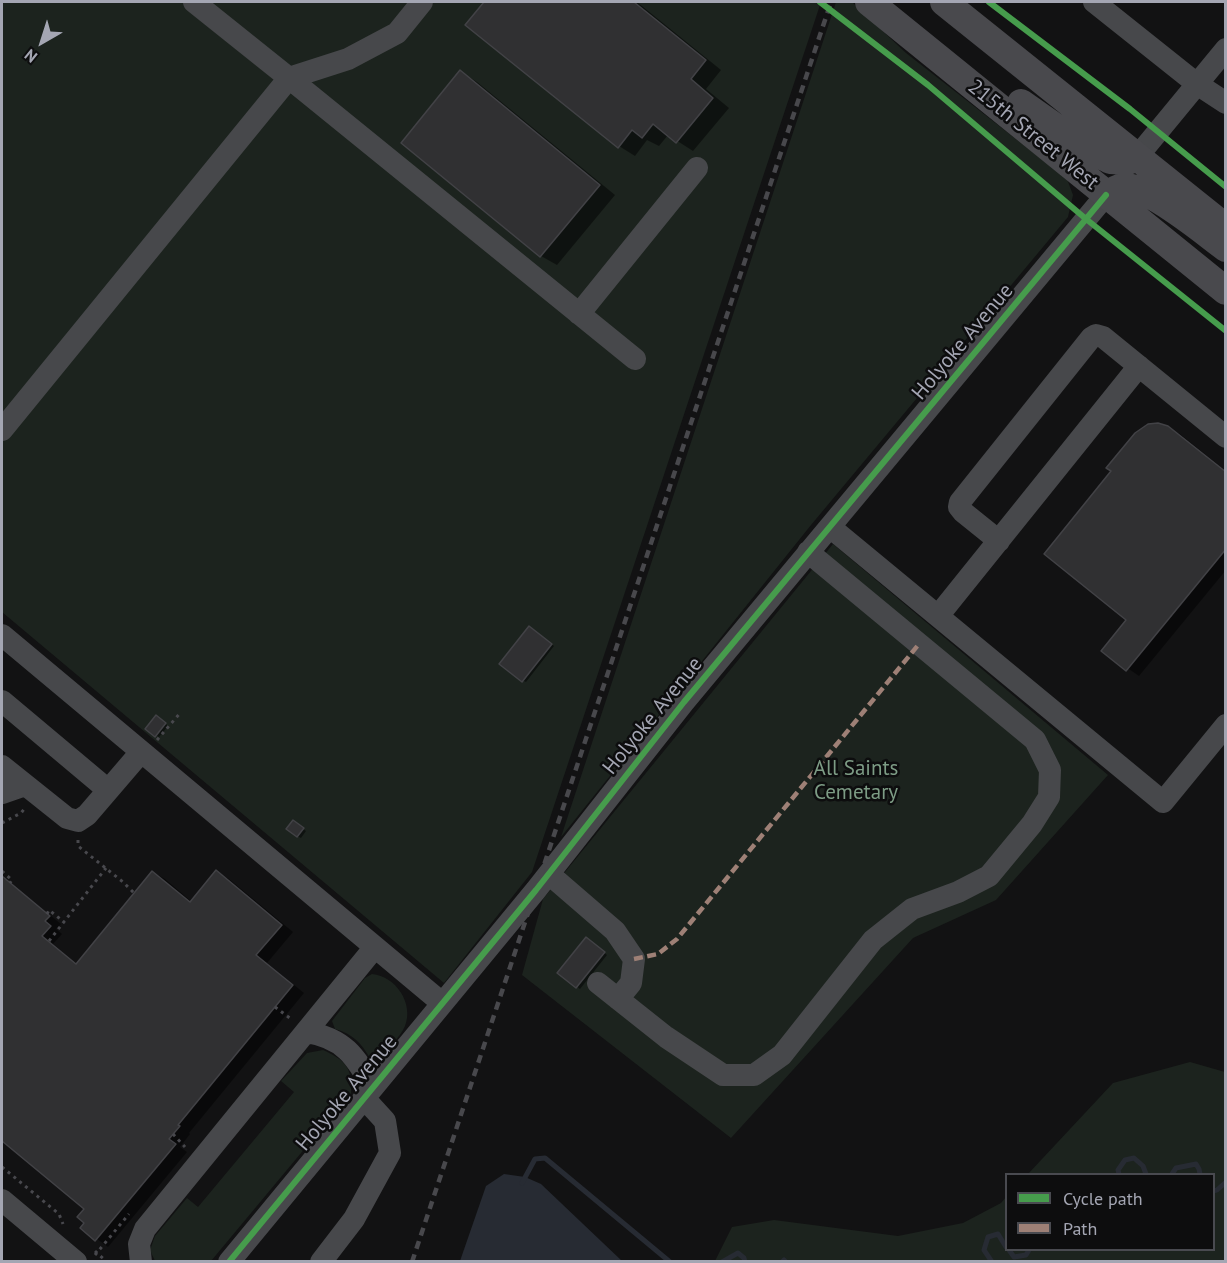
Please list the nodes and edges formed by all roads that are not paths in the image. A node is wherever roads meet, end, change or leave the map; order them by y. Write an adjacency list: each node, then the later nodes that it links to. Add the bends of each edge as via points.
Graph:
1 (194, 2): 8 (street)
2 (422, 2): 8 (street, via 397,33 348,59)
3 (869, 2): 7 (main road, 215th Street West)
4 (944, 2): 11 (main road)
5 (1095, 2): 9 (street)
6 (1226, 49): 9 (street)
7 (933, 53): 11 (main road, via 1005,93 1110,160); 13 (main road, 215th Street West)
8 (290, 78): 17 (street); 20 (street)
9 (1197, 84): 10 (street); 11 (street)
10 (1226, 103)
11 (1137, 157): 14 (main road)
12 (697, 168): 17 (street)
13 (1106, 195): 15 (main road, via 1122,187 1139,189); 16 (main road, 215th Street West); 22 (street, Holyoke Avenue)
14 (1226, 228)
15 (1226, 248)
16 (1226, 291)
17 (579, 314): 18 (street)
18 (635, 359)
19 (1139, 366): 21 (street); 23 (street); 23 (street, via 1103,337 1096,335 1083,347 960,502 963,512)
20 (2, 430)
21 (1226, 437)
22 (830, 527): 24 (street, Holyoke Avenue); 25 (street)
23 (999, 541): 25 (street)
24 (808, 552): 34 (street, Holyoke Avenue); 37 (street, via 1035,740 1050,770 1049,797 1032,824 988,876 912,909 873,940 782,1055 754,1075 723,1075)
25 (938, 616): 28 (street, via 1163,802)
26 (2, 635): 29 (street)
27 (2, 701): 32 (street)
28 (1226, 725)
29 (141, 752): 32 (street); 35 (street)
30 (2, 766): 31 (street)
31 (31, 790): 32 (street, via 66,818 78,821); 33 (street)
32 (108, 790)
33 (2, 793)
34 (549, 874): 37 (street, via 615,932 634,959 631,983); 38 (street, Holyoke Avenue)
35 (375, 947): 38 (street); 39 (street)
36 (598, 983): 37 (street)
37 (618, 999)
38 (442, 1004): 40 (street, Holyoke Avenue)
39 (298, 1025): 40 (street, via 342,1045 356,1058); 43 (street, via 145,1229 139,1244)
40 (369, 1093): 44 (street, Holyoke Avenue); 45 (street, via 385,1121 390,1153 354,1219)
41 (2, 1200): 42 (street)
42 (82, 1254)
43 (141, 1262)
44 (229, 1262)
45 (321, 1262)

